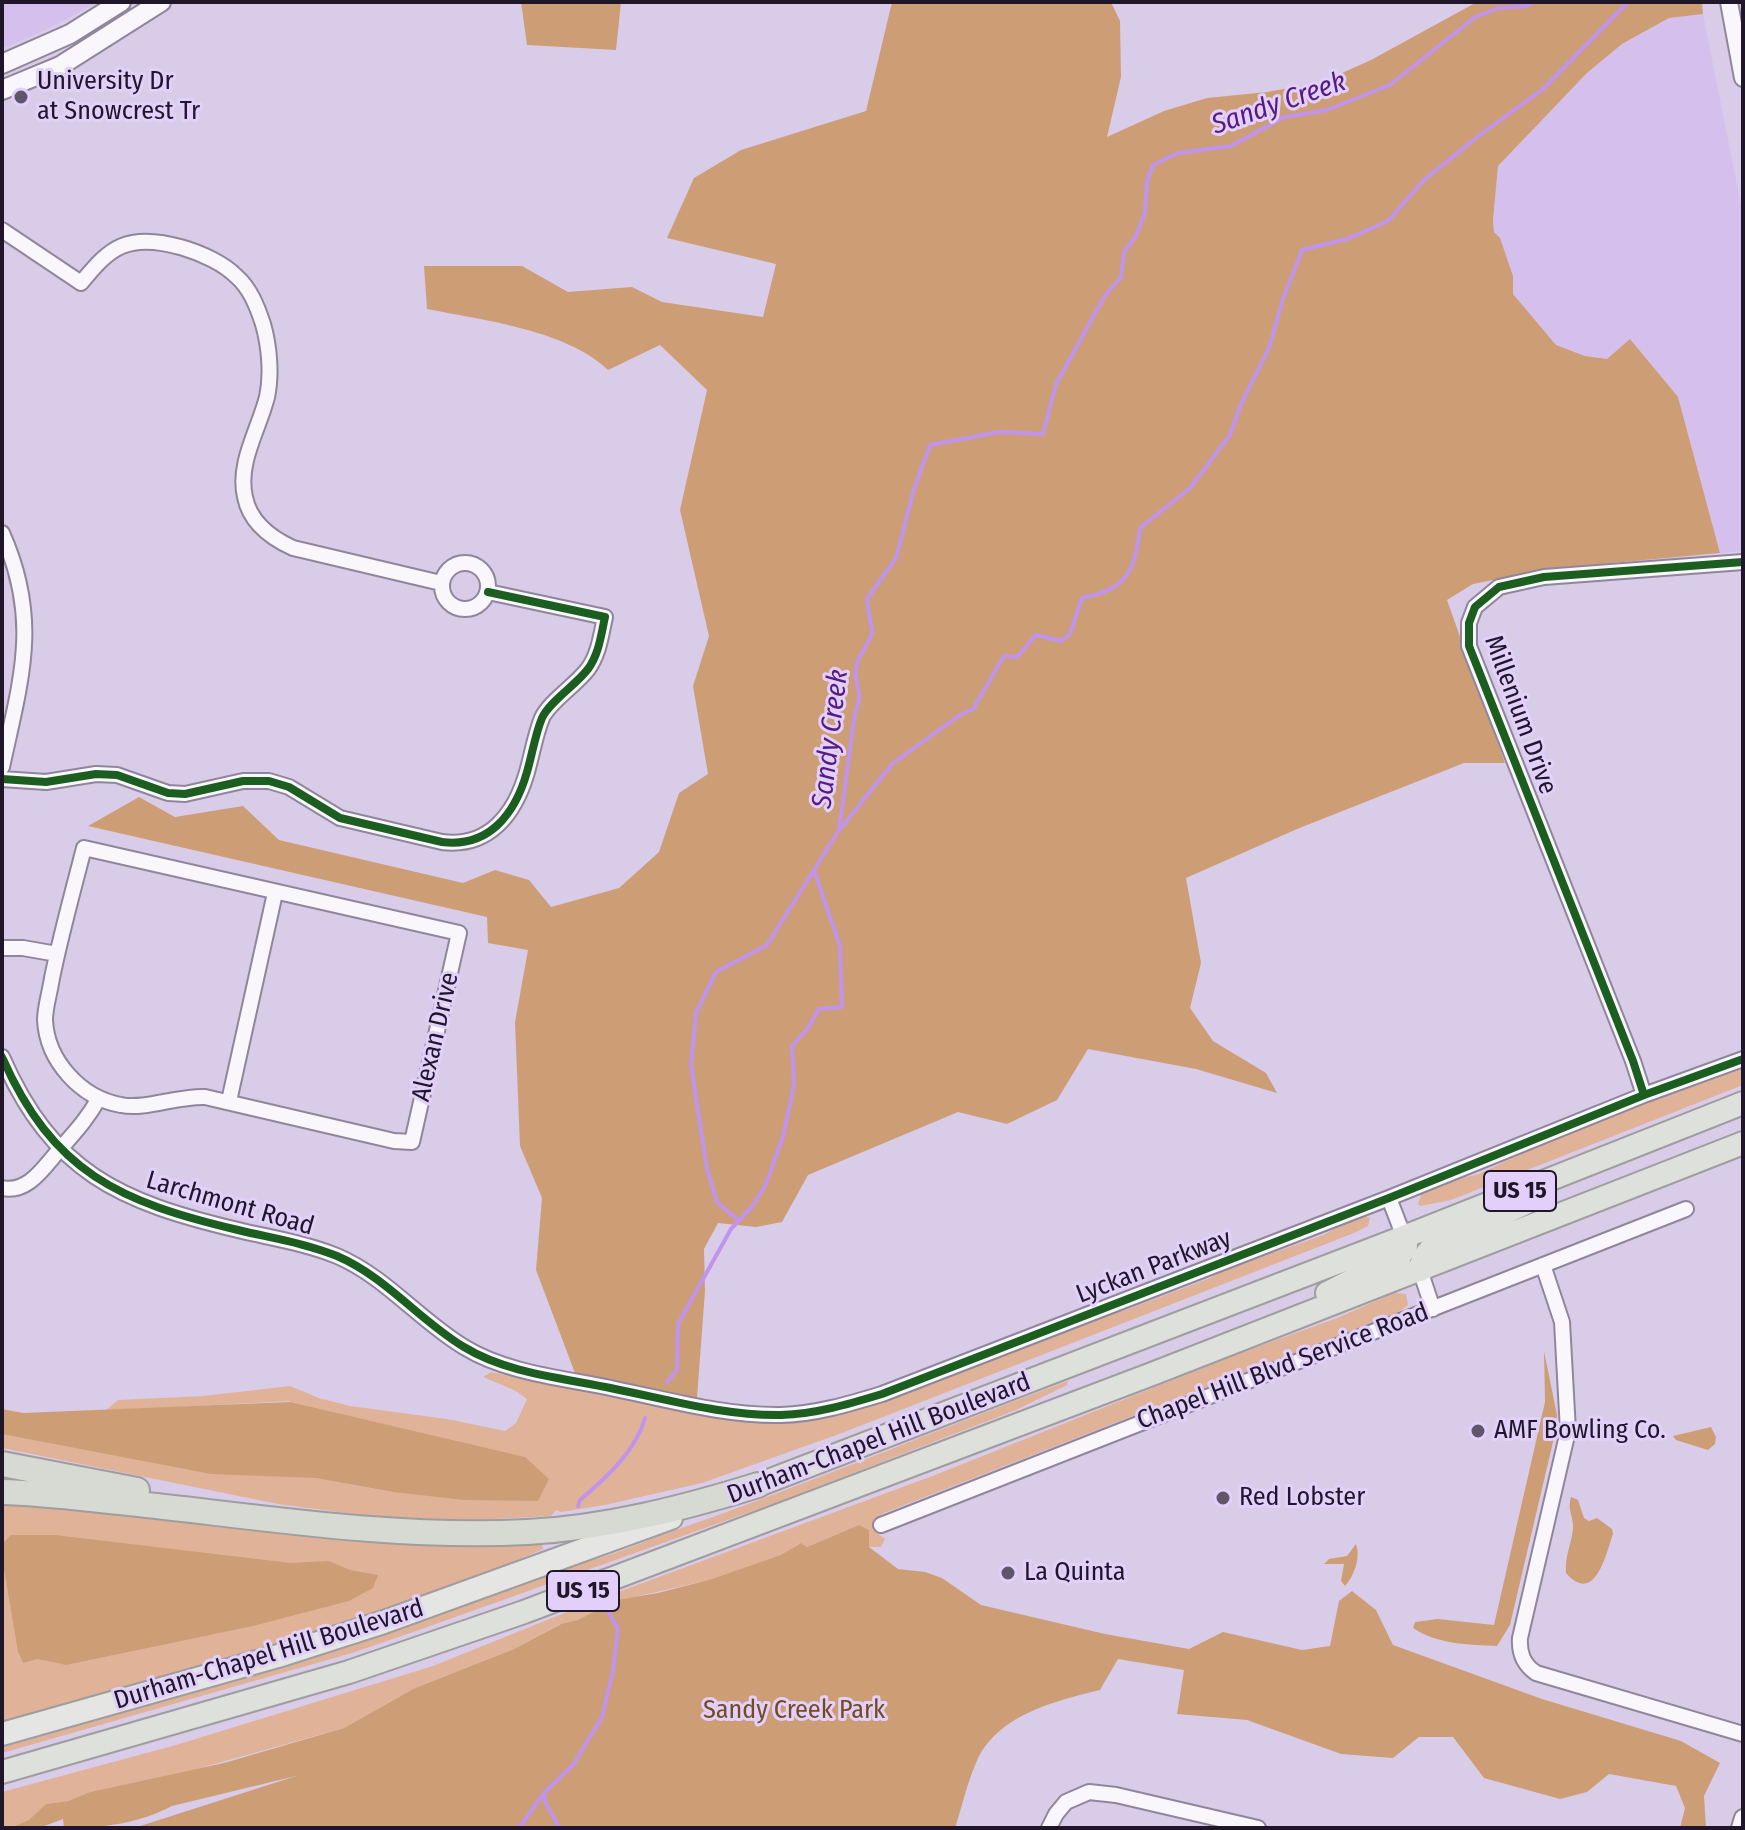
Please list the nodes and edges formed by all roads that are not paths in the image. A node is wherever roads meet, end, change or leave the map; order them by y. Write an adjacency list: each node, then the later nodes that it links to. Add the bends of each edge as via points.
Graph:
1 (121, 2): 4 (main road, via 70,34)
2 (161, 2): 6 (main road, via 90,50)
3 (1729, 2): 5 (street)
4 (2, 64)
5 (1743, 78)
6 (2, 90)
7 (2, 230): 10 (street, via 81,283 101,260 123,246 140,244 184,249 217,261 238,277 264,326 269,368 267,395 242,480 250,513 273,539 293,548)
8 (2, 533): 12 (street, via 25,608 26,637)
9 (1743, 562): 19 (street, Millenium Drive, via 1544,577 1499,587 1475,607 1469,623 1469,646)
10 (441, 583): 11 (street, via 449,604 464,610 479,605); 11 (street, via 448,569 469,563 482,571)
11 (488, 592): 13 (street, via 605,617 589,668 542,716 526,777 504,820 473,842 442,842 340,818 269,781 185,794 117,775 46,782)
12 (2, 767)
13 (2, 779)
14 (275, 893): 16 (street, Alexan Drive, via 84,848); 21 (street); 21 (street, Alexan Drive, via 459,933 456,948 412,1142)
15 (2, 948): 16 (street)
16 (57, 954): 20 (street, Alexan Drive, via 45,1020 49,1041 72,1079)
17 (2, 1057): 25 (street, Larchmont Road, via 29,1110)
18 (1743, 1059): 19 (street, Lyckan Parkway)
19 (1644, 1095): 27 (street, Lyckan Parkway)
20 (99, 1098): 21 (street, Alexan Drive, via 137,1106 189,1096); 25 (street, via 83,1126)
21 (229, 1101)
22 (1743, 1103): 24 (highway, Durham-Chapel Hill Boulevard / US 15)
23 (1743, 1143): 31 (highway, Durham-Chapel Hill Boulevard / US 15)
24 (1637, 1144): 29 (highway, Durham-Chapel Hill Boulevard / US 15); 31 (highway, via 1434,1245)
25 (60, 1149): 26 (street, via 34,1179); 34 (street, Larchmont Road, via 105,1184 152,1207 311,1247 356,1265 465,1347 494,1361)
26 (2, 1188)
27 (1389, 1198): 29 (street); 34 (street, Lyckan Parkway, via 882,1394 831,1408 785,1415 739,1413)
28 (1686, 1209): 30 (street, Chapel Hill Blvd Service Road)
29 (1404, 1237): 33 (highway, via 1404,1252 1395,1259); 36 (highway, Durham-Chapel Hill Boulevard / US 15)
30 (1543, 1265): 32 (street, Chapel Hill Blvd Service Road); 41 (street, via 1562,1322 1568,1431 1519,1650 1536,1673)
31 (1420, 1270): 32 (street); 33 (highway, Durham-Chapel Hill Boulevard / US 15)
32 (1433, 1309): 38 (street, Chapel Hill Blvd Service Road)
33 (1245, 1338): 42 (highway, Durham-Chapel Hill Boulevard / US 15, via 524,1612 349,1672)
34 (562, 1378)
35 (2, 1464): 39 (highway)
36 (758, 1485): 39 (highway, US 15, via 672,1509 539,1531 452,1533); 40 (main road, Durham-Chapel Hill Boulevard, via 384,1622)
37 (2, 1492): 39 (highway, US 15)
38 (881, 1525)
39 (338, 1526)
40 (2, 1734)
41 (1743, 1734)
42 (2, 1772)
43 (1743, 1818): 46 (street)
44 (1049, 1828): 45 (street, via 1066,1802 1089,1792)
45 (1258, 1828)
46 (1740, 1828)

